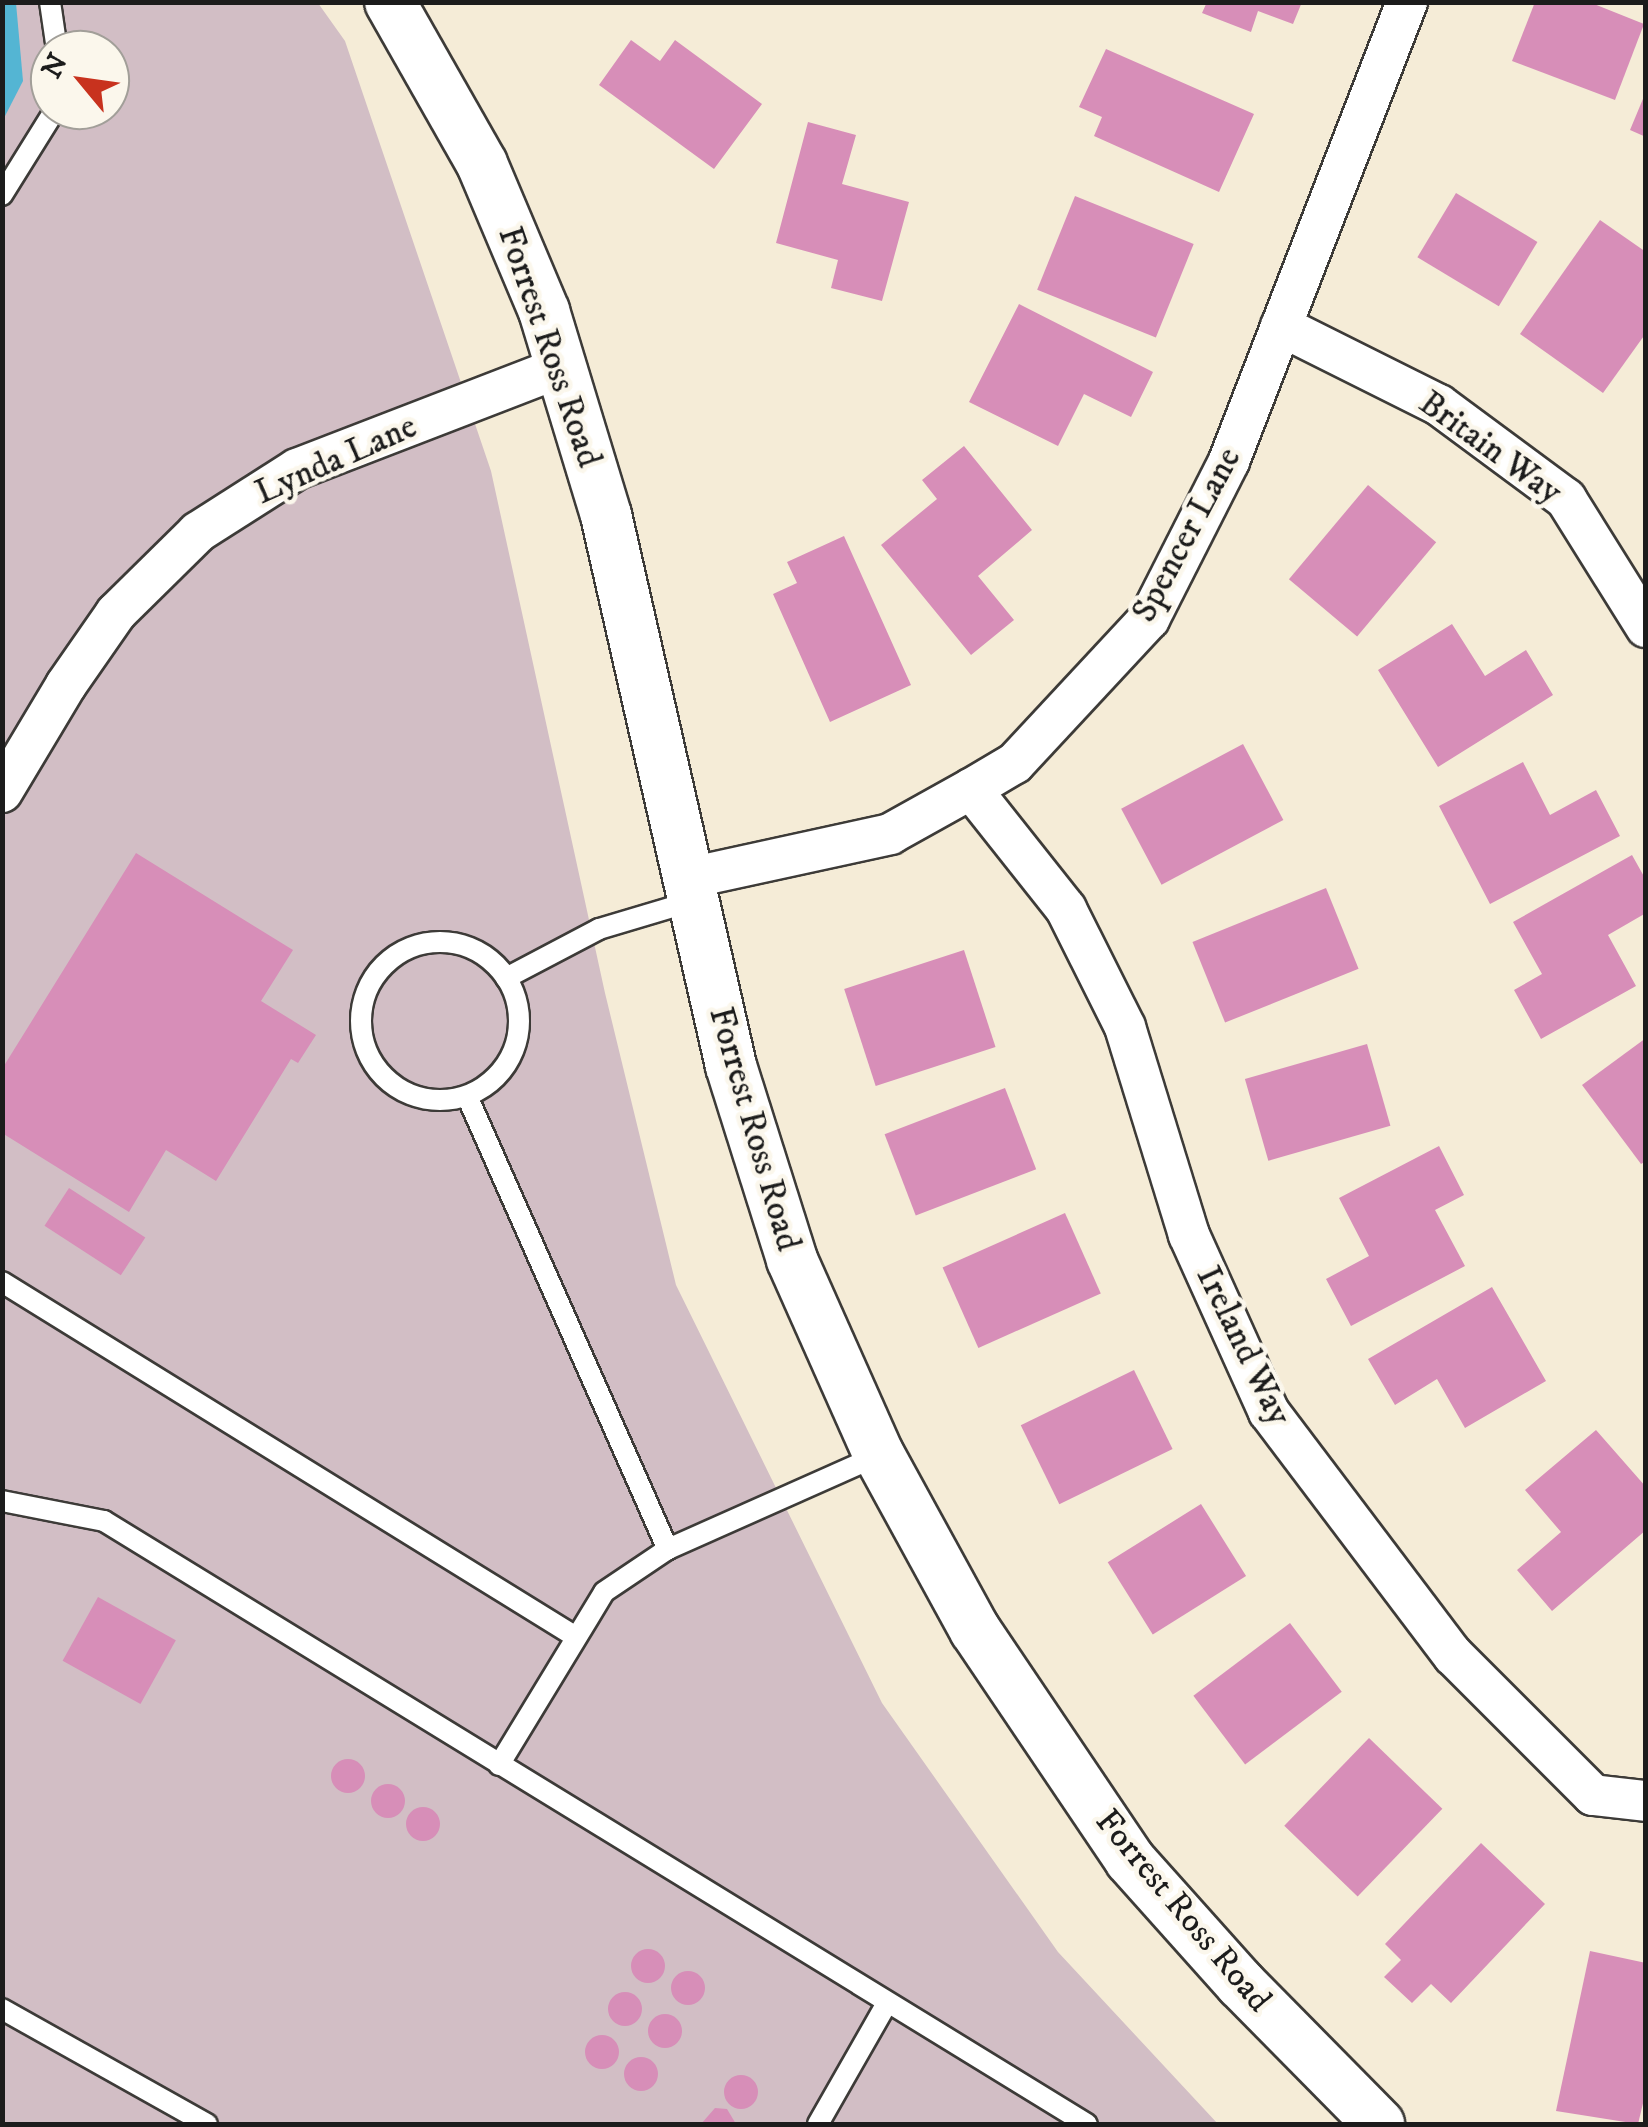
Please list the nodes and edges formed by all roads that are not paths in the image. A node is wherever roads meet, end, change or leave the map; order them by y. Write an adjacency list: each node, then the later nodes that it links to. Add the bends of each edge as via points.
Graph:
1 (50, 2): 4 (lane)
2 (390, 2): 8 (street, Forrest Ross Road, via 482,164)
3 (1407, 2): 7 (street, Spencer Lane)
4 (54, 30)
5 (43, 130): 6 (lane)
6 (2, 195)
7 (1281, 326): 9 (street, Britain Way, via 1439,405 1566,498); 10 (street, Spencer Lane, via 1229,460 1149,619 1015,763)
8 (561, 366): 11 (street, Lynda Lane, via 297,469 198,532 116,613); 12 (street, Forrest Ross Road, via 606,516)
9 (1646, 628)
10 (972, 788): 12 (street, Spencer Lane, via 890,834); 21 (street, Ireland Way, via 1066,909 1125,1027 1189,1234 1270,1412 1453,1654 1593,1795)
11 (2, 792)
12 (691, 889): 13 (lane); 16 (street, Forrest Ross Road, via 731,1066 792,1260)
13 (506, 978): 14 (lane, via 519,1013 517,1039 490,1083); 14 (lane, via 476,950 426,943 381,968 367,990 364,1042 384,1075 415,1097)
14 (467, 1096): 18 (lane)
15 (2, 1282): 19 (lane)
16 (879, 1455): 18 (lane); 27 (street, Forrest Ross Road, via 975,1630 1130,1860 1240,1984)
17 (2, 1501): 20 (lane, via 104,1521)
18 (668, 1549): 19 (lane, via 604,1592)
19 (576, 1637): 20 (lane)
20 (499, 1765): 22 (lane)
21 (1646, 1801)
22 (888, 2004): 25 (lane); 26 (lane)
23 (2, 2009): 24 (lane)
24 (207, 2124)
25 (818, 2124)
26 (1087, 2124)
27 (1380, 2124)

